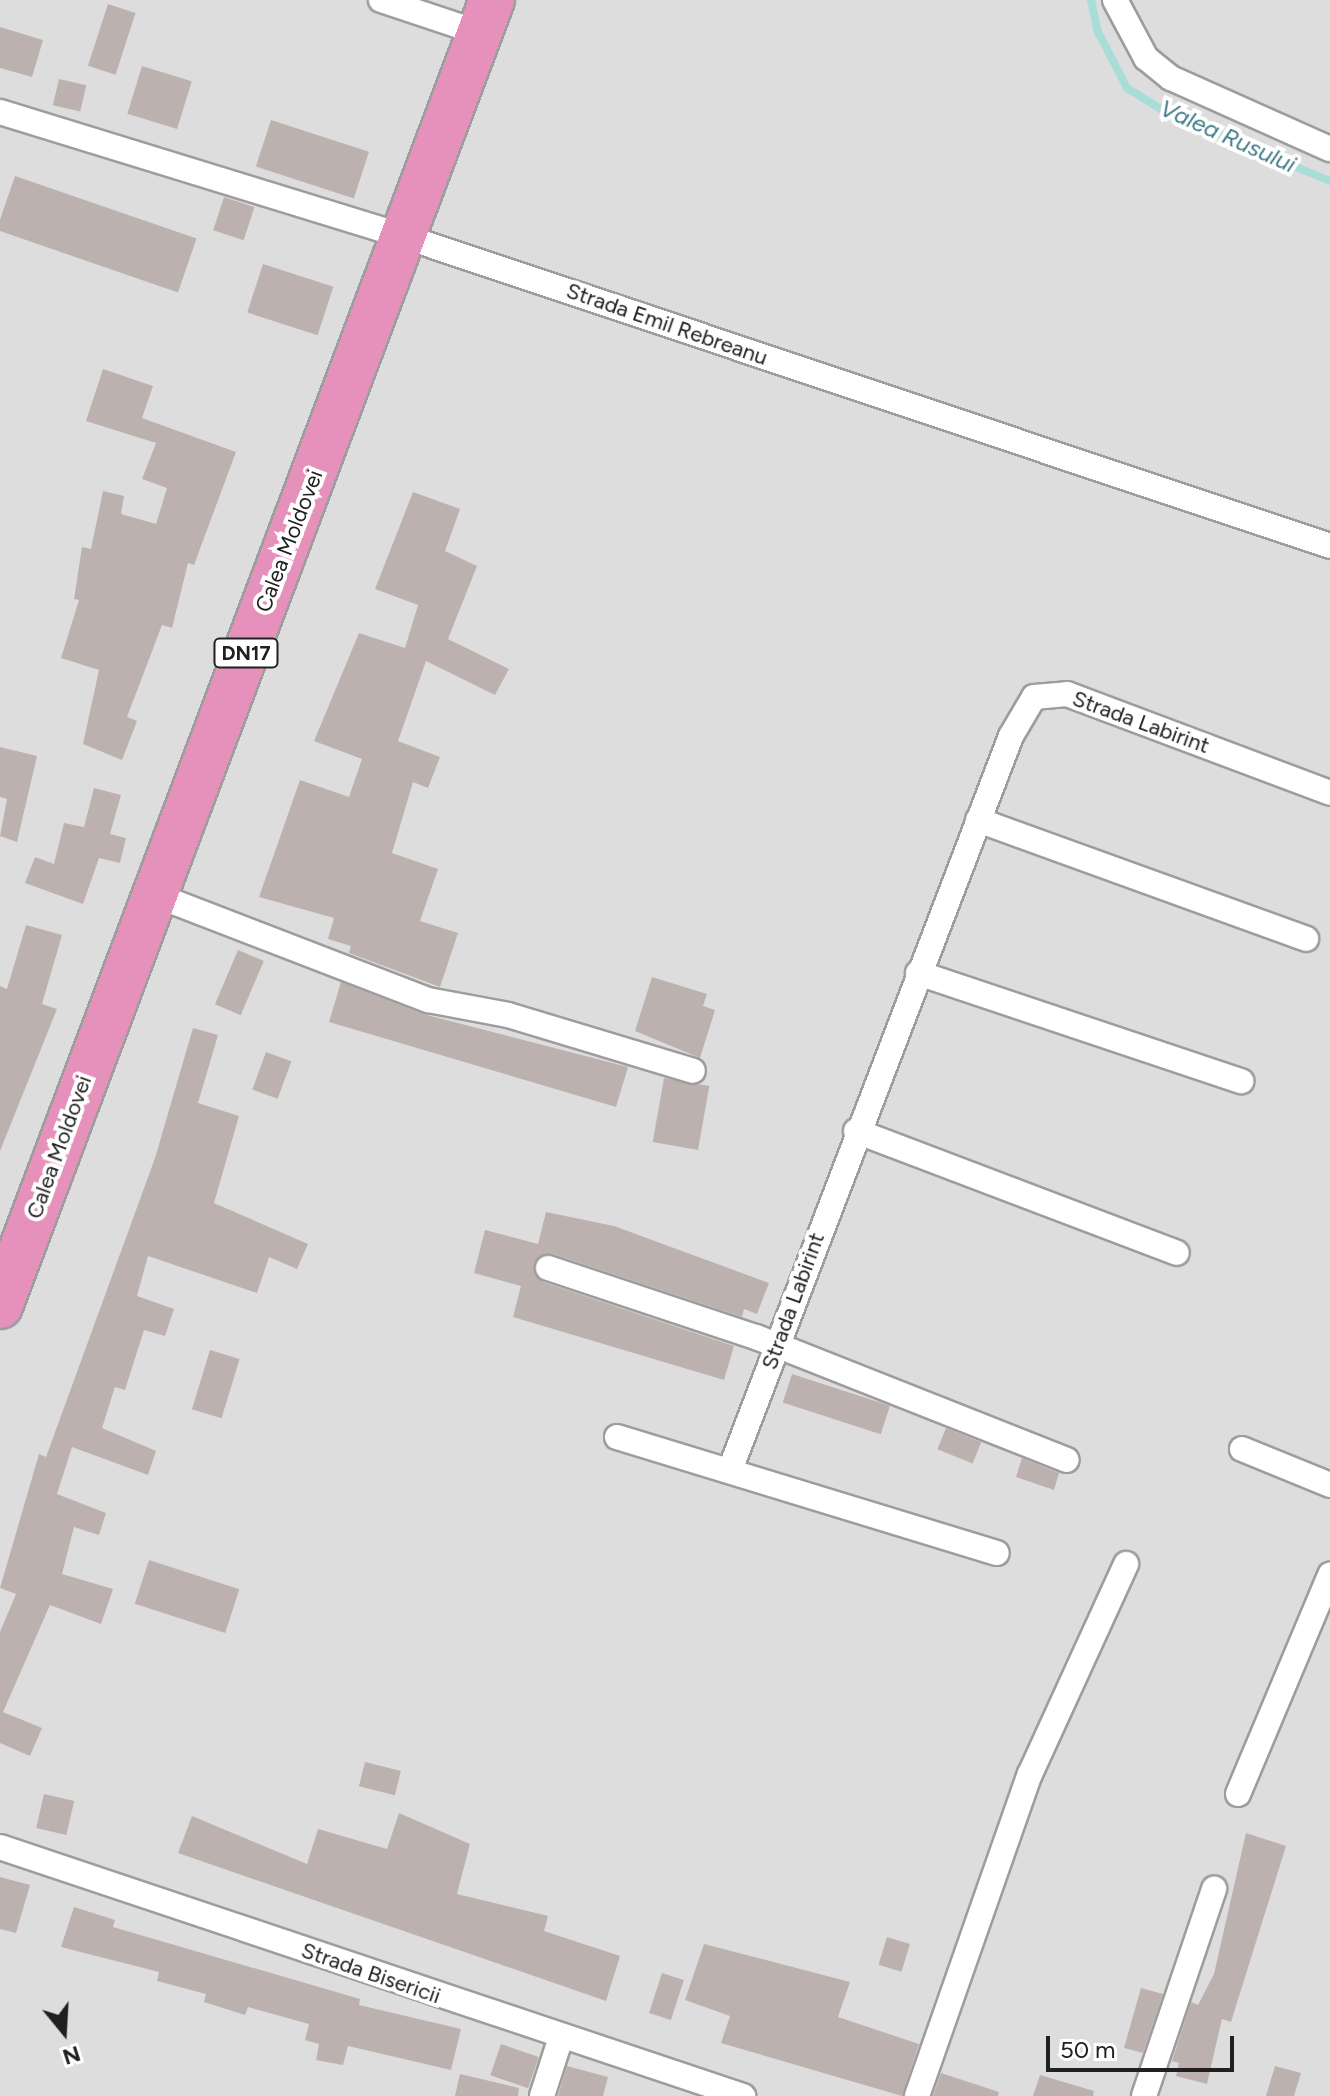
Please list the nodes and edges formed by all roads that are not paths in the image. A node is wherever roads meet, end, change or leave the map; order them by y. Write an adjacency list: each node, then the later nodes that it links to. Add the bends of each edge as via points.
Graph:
1 (381, 0): 3 (street)
2 (1115, 0): 5 (street, via 1146,58 1171,78)
3 (486, 16): 6 (highway, Calea Moldovei / DN17)
4 (0, 112): 6 (street, Strada Emil Rebreanu)
5 (1328, 142)
6 (406, 237): 7 (street, Strada Emil Rebreanu); 10 (highway, Calea Moldovei / DN17)
7 (1330, 546)
8 (1330, 793): 9 (street, Strada Labirint, via 1044,691 1025,708)
9 (978, 820): 11 (street); 12 (street, Strada Labirint)
10 (153, 894): 13 (street, via 428,1000 508,1015); 18 (highway, Calea Moldovei / DN17)
11 (1306, 939)
12 (918, 973): 14 (street); 15 (street, Strada Labirint)
13 (693, 1071)
14 (1241, 1081)
15 (856, 1131): 16 (street); 19 (street, Strada Labirint)
16 (1177, 1253)
17 (548, 1268): 19 (street, via 756,1337)
18 (0, 1306)
19 (774, 1350): 22 (street); 23 (street, Strada Labirint)
20 (617, 1437): 23 (street)
21 (1242, 1449): 24 (street)
22 (1067, 1460)
23 (730, 1470): 25 (street)
24 (1330, 1485)
25 (997, 1553)
26 (1126, 1564): 34 (street, via 1030,1774)
27 (1330, 1575): 28 (street)
28 (1238, 1794)
29 (0, 1847): 31 (street, Strada Bisericii)
30 (1214, 1889): 35 (street)
31 (561, 2037): 32 (street); 33 (street, Strada Bisericii)
32 (542, 2096)
33 (743, 2096)
34 (917, 2096)
35 (1144, 2096)

